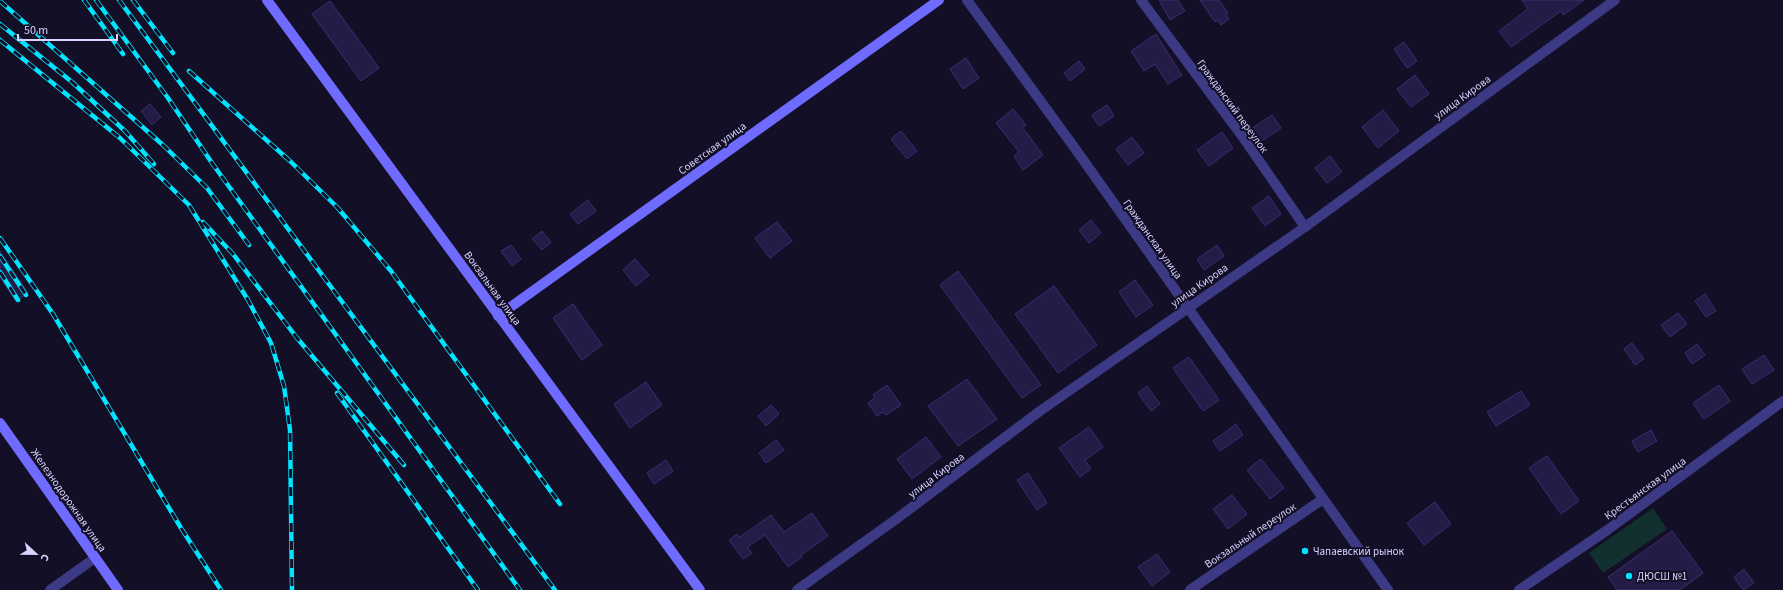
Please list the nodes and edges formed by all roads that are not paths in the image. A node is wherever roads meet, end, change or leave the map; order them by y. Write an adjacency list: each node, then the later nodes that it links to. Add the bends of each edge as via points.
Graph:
1 (267, 0): 8 (street, Вокзальная улица)
2 (939, 0): 8 (street, Советская улица)
3 (967, 0): 7 (street, Гражданская улица)
4 (1141, 0): 6 (street, Гражданский переулок, via 1242,136)
5 (1615, 0): 6 (street, улица Кирова)
6 (1305, 227): 7 (street, улица Кирова)
7 (1187, 308): 11 (street, Гражданская улица); 16 (street, улица Кирова, via 1040,411)
8 (498, 316): 15 (street, Вокзальная улица)
9 (1783, 401): 19 (street, Крестьянская улица, via 1606,531)
10 (0, 423): 12 (street, Железнодорожная улица)
11 (1323, 499): 17 (street, Вокзальный переулок); 18 (street, Гражданская улица)
12 (95, 558): 13 (street); 14 (street, Железнодорожная улица)
13 (50, 590)
14 (118, 590)
15 (700, 590)
16 (797, 590)
17 (1190, 590)
18 (1388, 590)
19 (1519, 590)

